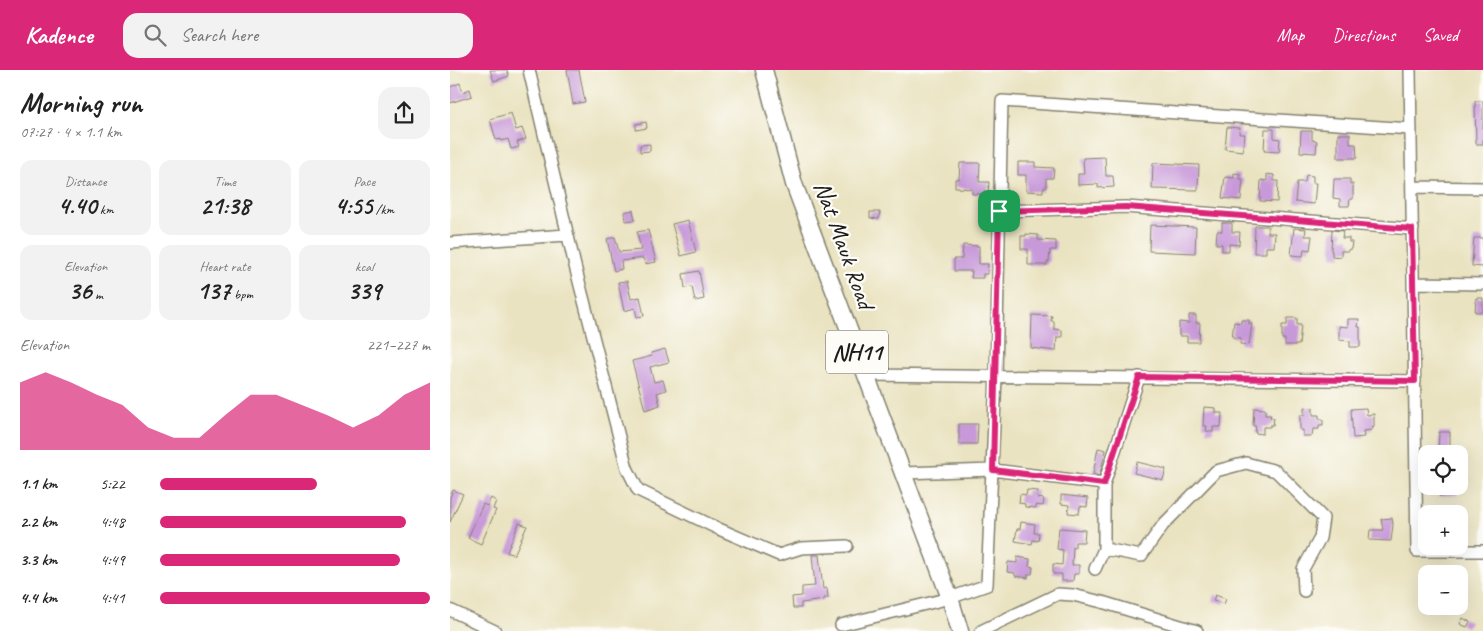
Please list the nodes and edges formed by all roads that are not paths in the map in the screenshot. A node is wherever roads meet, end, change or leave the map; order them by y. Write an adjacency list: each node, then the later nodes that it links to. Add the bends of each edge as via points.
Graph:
1 (529, 70): 9 (street)
2 (764, 70): 13 (highway, Nat Mauk Road / NH11, via 794,184)
3 (1410, 70): 4 (street)
4 (1411, 128): 5 (street); 7 (street, via 1002,101)
5 (1412, 188): 6 (street); 8 (street)
6 (1483, 188)
7 (999, 211): 8 (street, via 1126,207); 14 (street)
8 (1412, 229): 11 (street)
9 (567, 235): 10 (street); 20 (street, via 627,468 638,490 779,554 801,548)
10 (450, 243)
11 (1413, 283): 12 (street); 16 (street)
12 (1483, 284)
13 (865, 374): 14 (street); 18 (highway, Nat Mauk Road / NH11)
14 (996, 376): 15 (street); 17 (street)
15 (1139, 377): 16 (street); 19 (street)
16 (1415, 381): 22 (street, via 1417,551)
17 (993, 470): 18 (street); 19 (street); 25 (street, via 987,585)
18 (903, 473): 25 (highway, Nat Mauk Road / NH11)
19 (1104, 484): 23 (street, via 1104,549)
20 (847, 546)
21 (1105, 550): 24 (street, via 1141,556 1163,525 1216,471 1246,463 1276,471 1323,518 1320,538 1304,569)
22 (1483, 551)
23 (1095, 570)
24 (1304, 591)
25 (950, 598): 27 (street); 29 (highway, Nat Mauk Road / NH11)
26 (450, 610): 28 (street)
27 (841, 625)
28 (495, 631)
29 (960, 631)
30 (981, 631): 31 (street, via 1058,594 1102,602)
31 (1197, 631)

